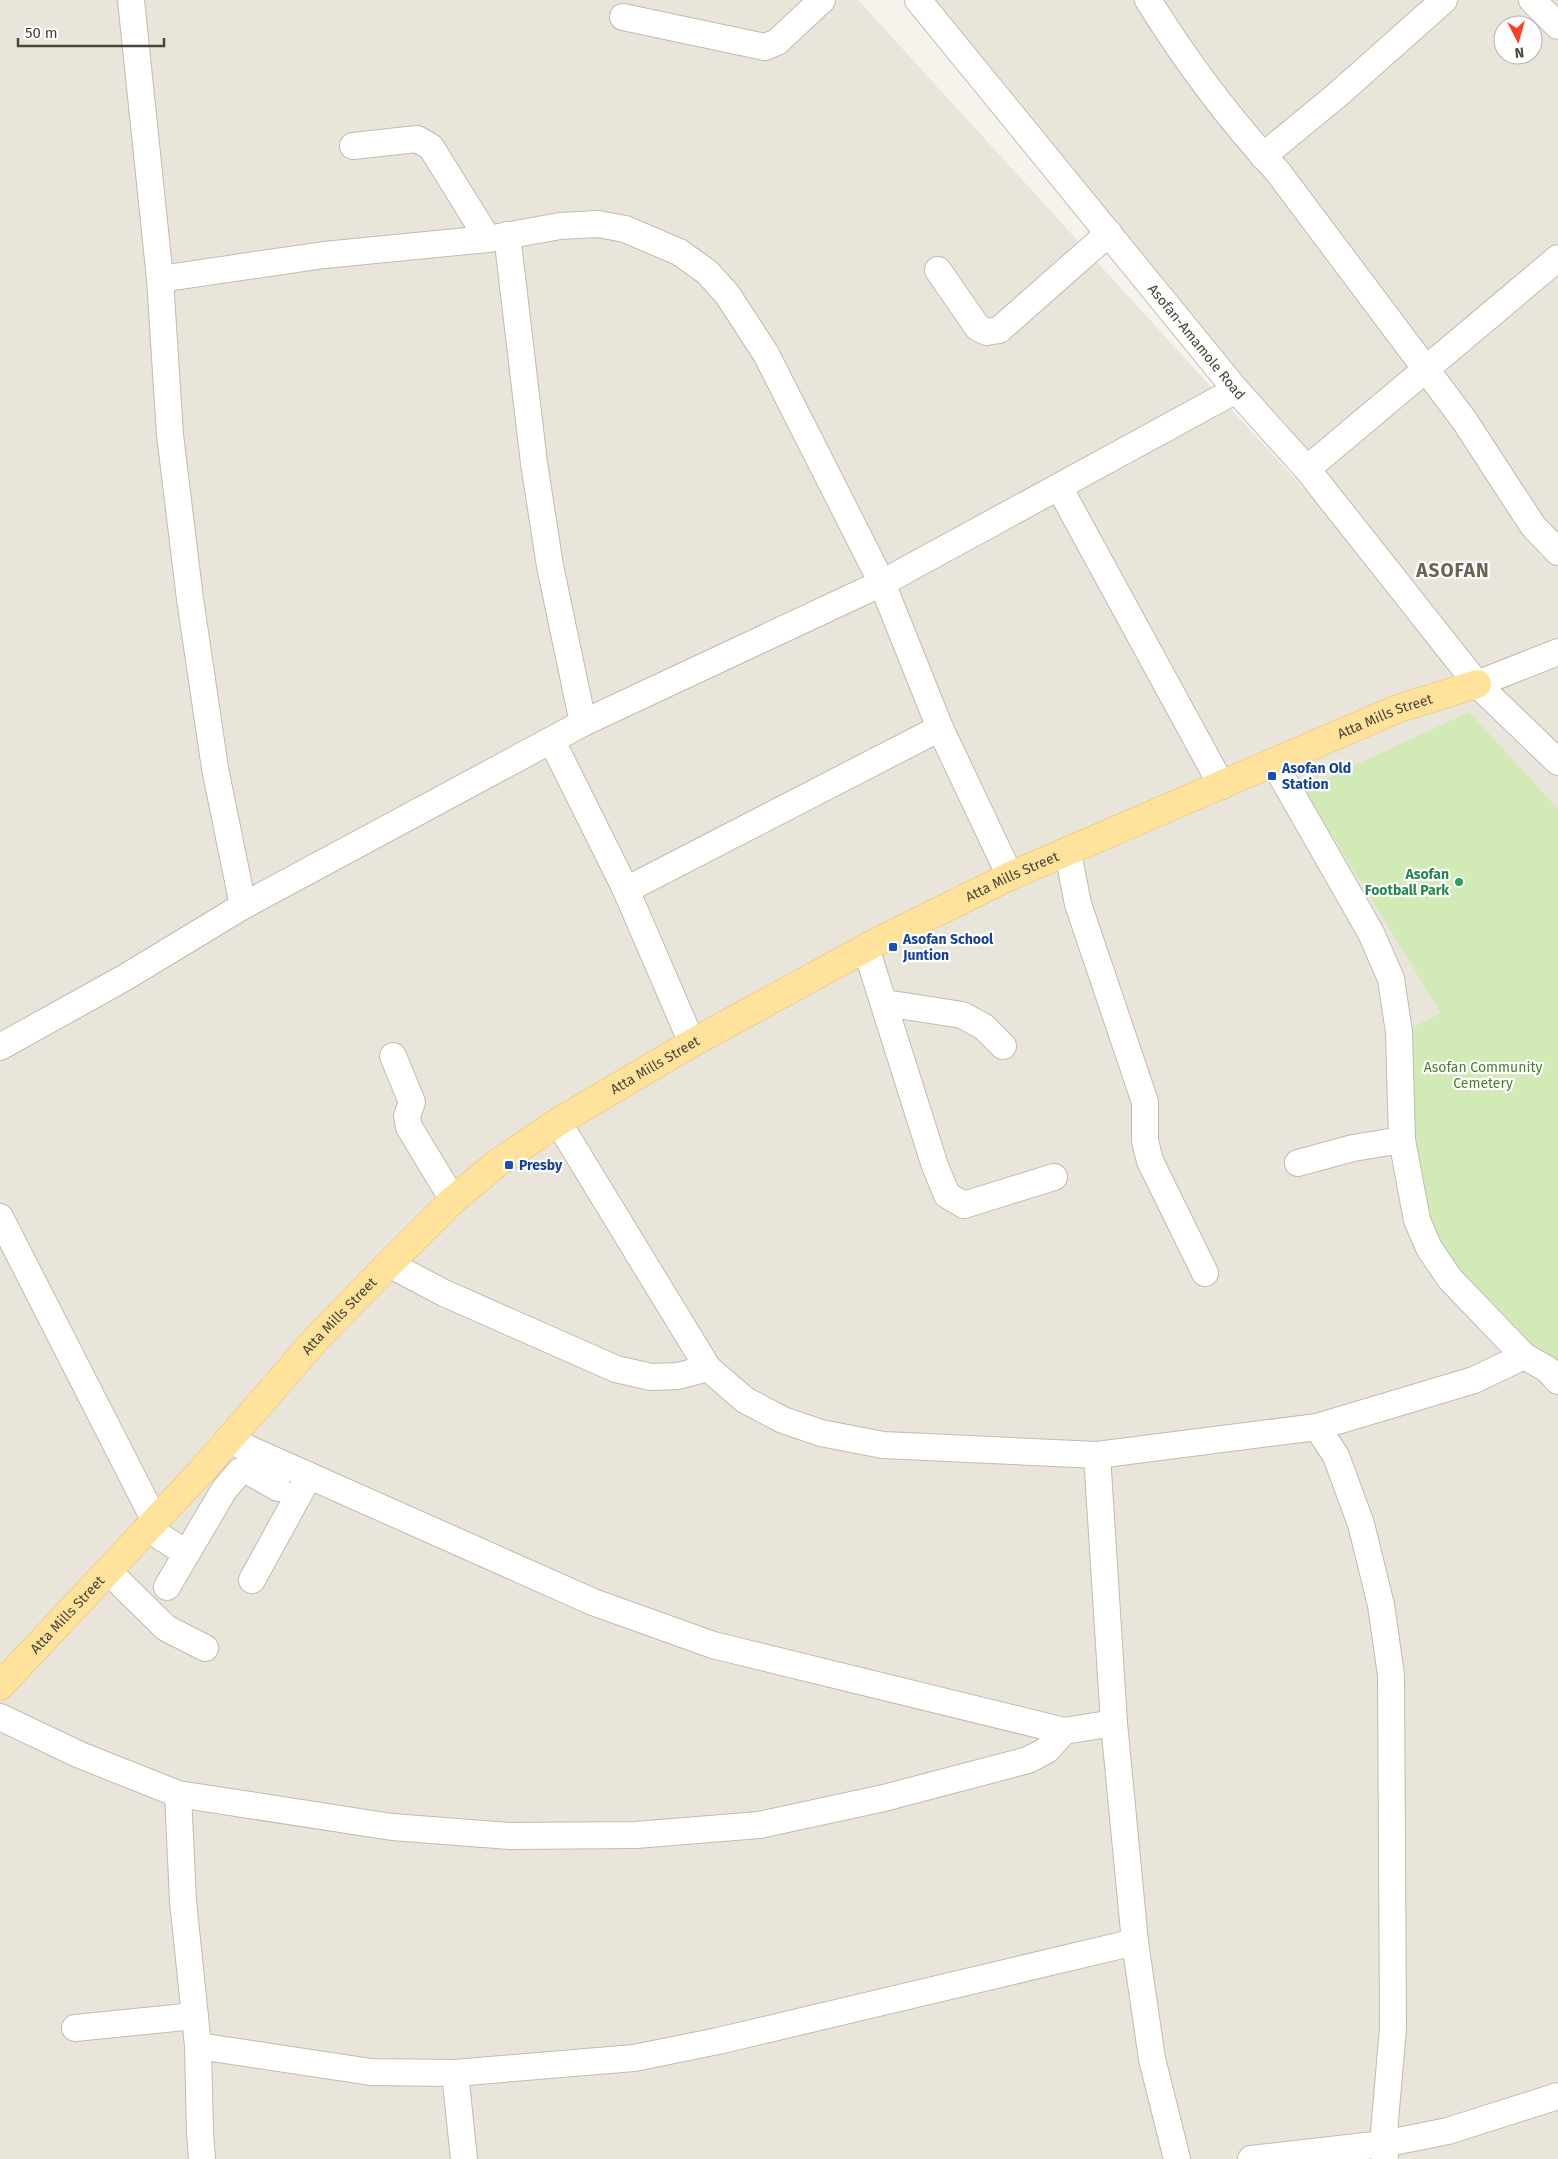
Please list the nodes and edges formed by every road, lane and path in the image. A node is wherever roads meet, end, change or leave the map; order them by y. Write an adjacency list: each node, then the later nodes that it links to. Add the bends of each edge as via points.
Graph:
1 (130, 0): 15 (street)
2 (822, 0): 7 (street, via 778,42 765,47)
3 (918, 0): 11 (street, Asofan-Amamole Road)
4 (1148, 0): 10 (street, via 1170,36)
5 (1444, 0): 10 (street)
6 (1532, 0): 8 (street)
7 (623, 17)
8 (1558, 26)
9 (354, 146): 12 (street, via 416,139 425,142)
10 (1263, 156): 16 (street)
11 (1109, 233): 14 (street, via 999,330 987,332 978,328); 17 (street, Asofan-Amamole Road)
12 (497, 237): 15 (street, via 324,255); 21 (street, via 560,226 598,224 625,229 671,249 707,272 727,294 766,354); 24 (street, via 550,566)
13 (1558, 258): 16 (street)
14 (938, 270)
15 (160, 279): 33 (street, via 170,435 190,599 215,768)
16 (1427, 370): 18 (street); 20 (street, via 1464,420 1533,526)
17 (1236, 390): 18 (street, Asofan-Amamole Road); 19 (street)
18 (1307, 469): 23 (street, Asofan-Amamole Road)
19 (1059, 487): 21 (street); 29 (street)
20 (1558, 552)
21 (882, 583): 24 (street); 25 (street)
22 (1558, 652): 23 (street)
23 (1476, 684): 27 (street, Asofan-Amamole Road); 28 (main road, Atta Mills Street, via 1397,709)
24 (583, 724): 26 (street)
25 (940, 728): 31 (street); 32 (street)
26 (552, 741): 32 (street); 33 (street)
27 (1558, 762)
28 (1274, 763): 29 (main road, Atta Mills Street); 41 (street, via 1371,932 1392,979 1399,1032)
29 (1222, 786): 30 (main road, Atta Mills Street)
30 (1068, 853): 31 (main road, Atta Mills Street); 47 (street, via 1078,904 1144,1102 1145,1141 1150,1161)
31 (1010, 876): 34 (main road, Atta Mills Street)
32 (626, 890): 36 (street)
33 (244, 906): 38 (street)
34 (866, 948): 35 (street); 36 (main road, Atta Mills Street)
35 (885, 1003): 37 (street, via 962,1015 984,1027); 43 (street, via 935,1166 947,1195 964,1205)
36 (692, 1042): 40 (main road, Atta Mills Street)
37 (1003, 1046)
38 (0, 1047)
39 (394, 1056): 44 (street, via 412,1102 407,1116 409,1128)
40 (558, 1122): 44 (main road, Atta Mills Street, via 495,1165); 49 (street)
41 (1402, 1140): 42 (street, via 1353,1148); 48 (street, via 1417,1220 1428,1248 1450,1279)
42 (1298, 1163)
43 (1054, 1176)
44 (452, 1200): 46 (main road, Atta Mills Street)
45 (0, 1217): 58 (street)
46 (389, 1264): 49 (street, via 444,1293 616,1369 651,1377 678,1376); 52 (main road, Atta Mills Street, via 318,1337)
47 (1205, 1273)
48 (1524, 1356): 50 (street, via 1547,1369); 51 (street, via 1474,1380)
49 (708, 1368): 53 (street, via 745,1400 783,1420 820,1433 883,1445)
50 (1558, 1381)
51 (1317, 1428): 53 (street); 75 (street, via 1336,1456 1361,1524 1381,1605 1391,1675 1393,2028)
52 (229, 1440): 54 (main road, Atta Mills Street); 55 (street)
53 (1097, 1455): 66 (street)
54 (199, 1474): 57 (street); 58 (main road, Atta Mills Street)
55 (309, 1476): 61 (street); 67 (street, via 593,1602 713,1644)
56 (278, 1488): 57 (street, via 248,1471 240,1471)
57 (224, 1490): 59 (street)
58 (151, 1525): 59 (street); 60 (main road, Atta Mills Street)
59 (186, 1553): 62 (street)
60 (109, 1572): 63 (street, via 166,1628); 64 (main road, Atta Mills Street)
61 (252, 1580)
62 (167, 1587)
63 (205, 1648)
64 (0, 1686)
65 (0, 1717): 68 (street, via 80,1755)
66 (1114, 1723): 67 (street); 69 (street)
67 (1064, 1731): 68 (street, via 1047,1750 1028,1760 884,1798 759,1825 636,1835 510,1836 392,1827)
68 (178, 1794): 70 (street, via 183,1901)
69 (1135, 1942): 73 (street, via 634,2058); 78 (street, via 1152,2060)
70 (195, 2016): 71 (street); 72 (street)
71 (75, 2028)
72 (198, 2046): 73 (street, via 371,2072); 76 (street)
73 (456, 2073): 77 (street)
74 (1558, 2096): 75 (street)
75 (1384, 2152): 79 (street)
76 (202, 2159)
77 (464, 2159)
78 (1177, 2159)
79 (1251, 2159)

